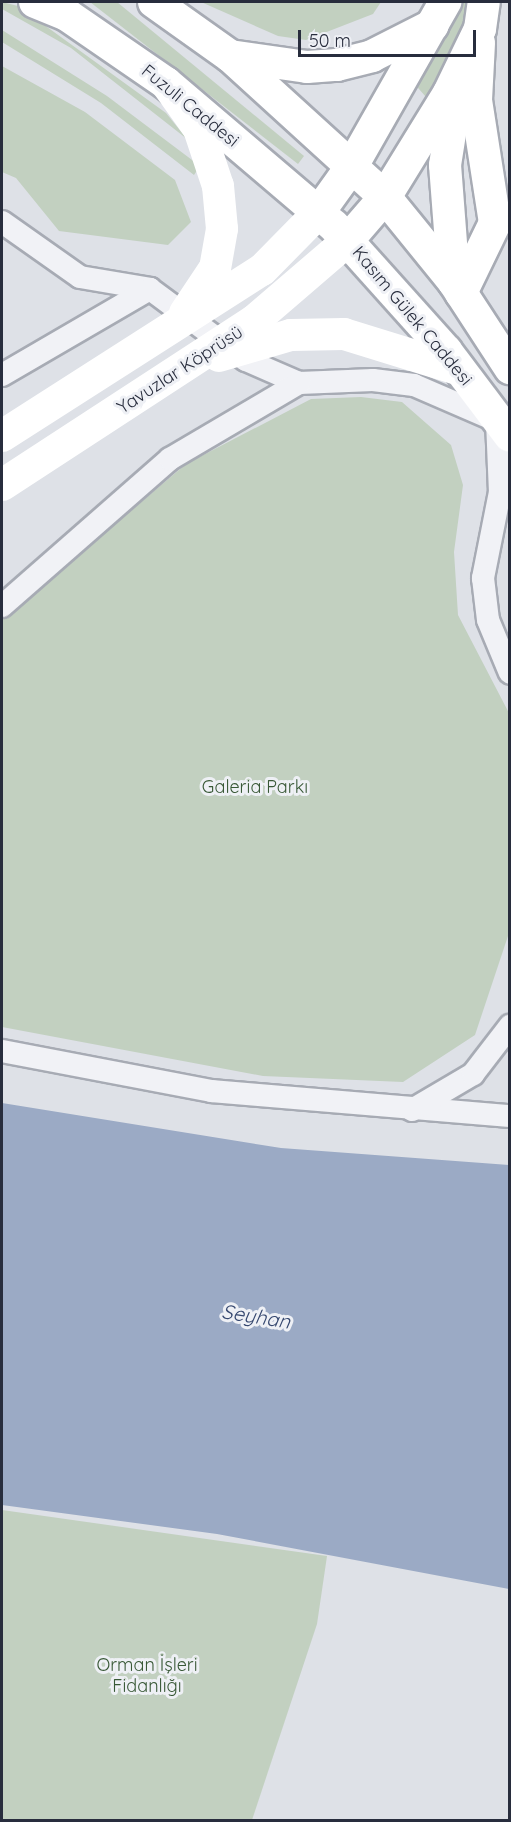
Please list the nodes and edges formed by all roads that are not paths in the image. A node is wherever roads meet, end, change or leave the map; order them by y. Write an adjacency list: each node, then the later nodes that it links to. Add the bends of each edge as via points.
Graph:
1 (35, 2): 7 (main road, Fuzuli Caddesi, via 67,15)
2 (154, 2): 5 (main road)
3 (441, 12): 5 (main road, via 372,56 337,65 307,67); 8 (main road)
4 (482, 15): 6 (main road); 11 (main road, via 476,100 495,223)
5 (230, 56): 8 (main road)
6 (461, 68): 8 (main road); 11 (main road, via 445,165)
7 (166, 83): 10 (main road, Fuzuli Caddesi); 13 (main road, bridge, via 200,129 218,186 222,229 215,268)
8 (370, 183): 10 (main road); 10 (main road); 11 (main road)
9 (2, 222): 12 (street, via 80,277)
10 (333, 226): 13 (main road, Yavuzlar Köprüsü, bridge); 14 (main road, Yavuzlar Köprüsü, bridge, via 254,321); 16 (main road, Kasım Gülek Caddesi)
11 (458, 287): 15 (main road)
12 (150, 290): 17 (street); 18 (street, via 246,360)
13 (173, 329): 20 (main road, Yavuzlar Köprüsü, bridge)
14 (195, 363): 16 (main road, bridge, via 291,334 344,334); 21 (main road, Yavuzlar Köprüsü, bridge)
15 (510, 368)
16 (460, 370): 19 (main road, Kasım Gülek Caddesi)
17 (2, 375)
18 (299, 383): 19 (street, via 373,380 414,385); 22 (street, via 170,459)
19 (503, 428): 23 (street, via 500,492 483,579 488,620)
20 (2, 436)
21 (2, 485)
22 (2, 606)
23 (510, 674)
24 (510, 1026): 26 (street, via 473,1074)
25 (2, 1051): 26 (street, via 212,1091)
26 (412, 1110): 27 (street)
27 (510, 1116)

